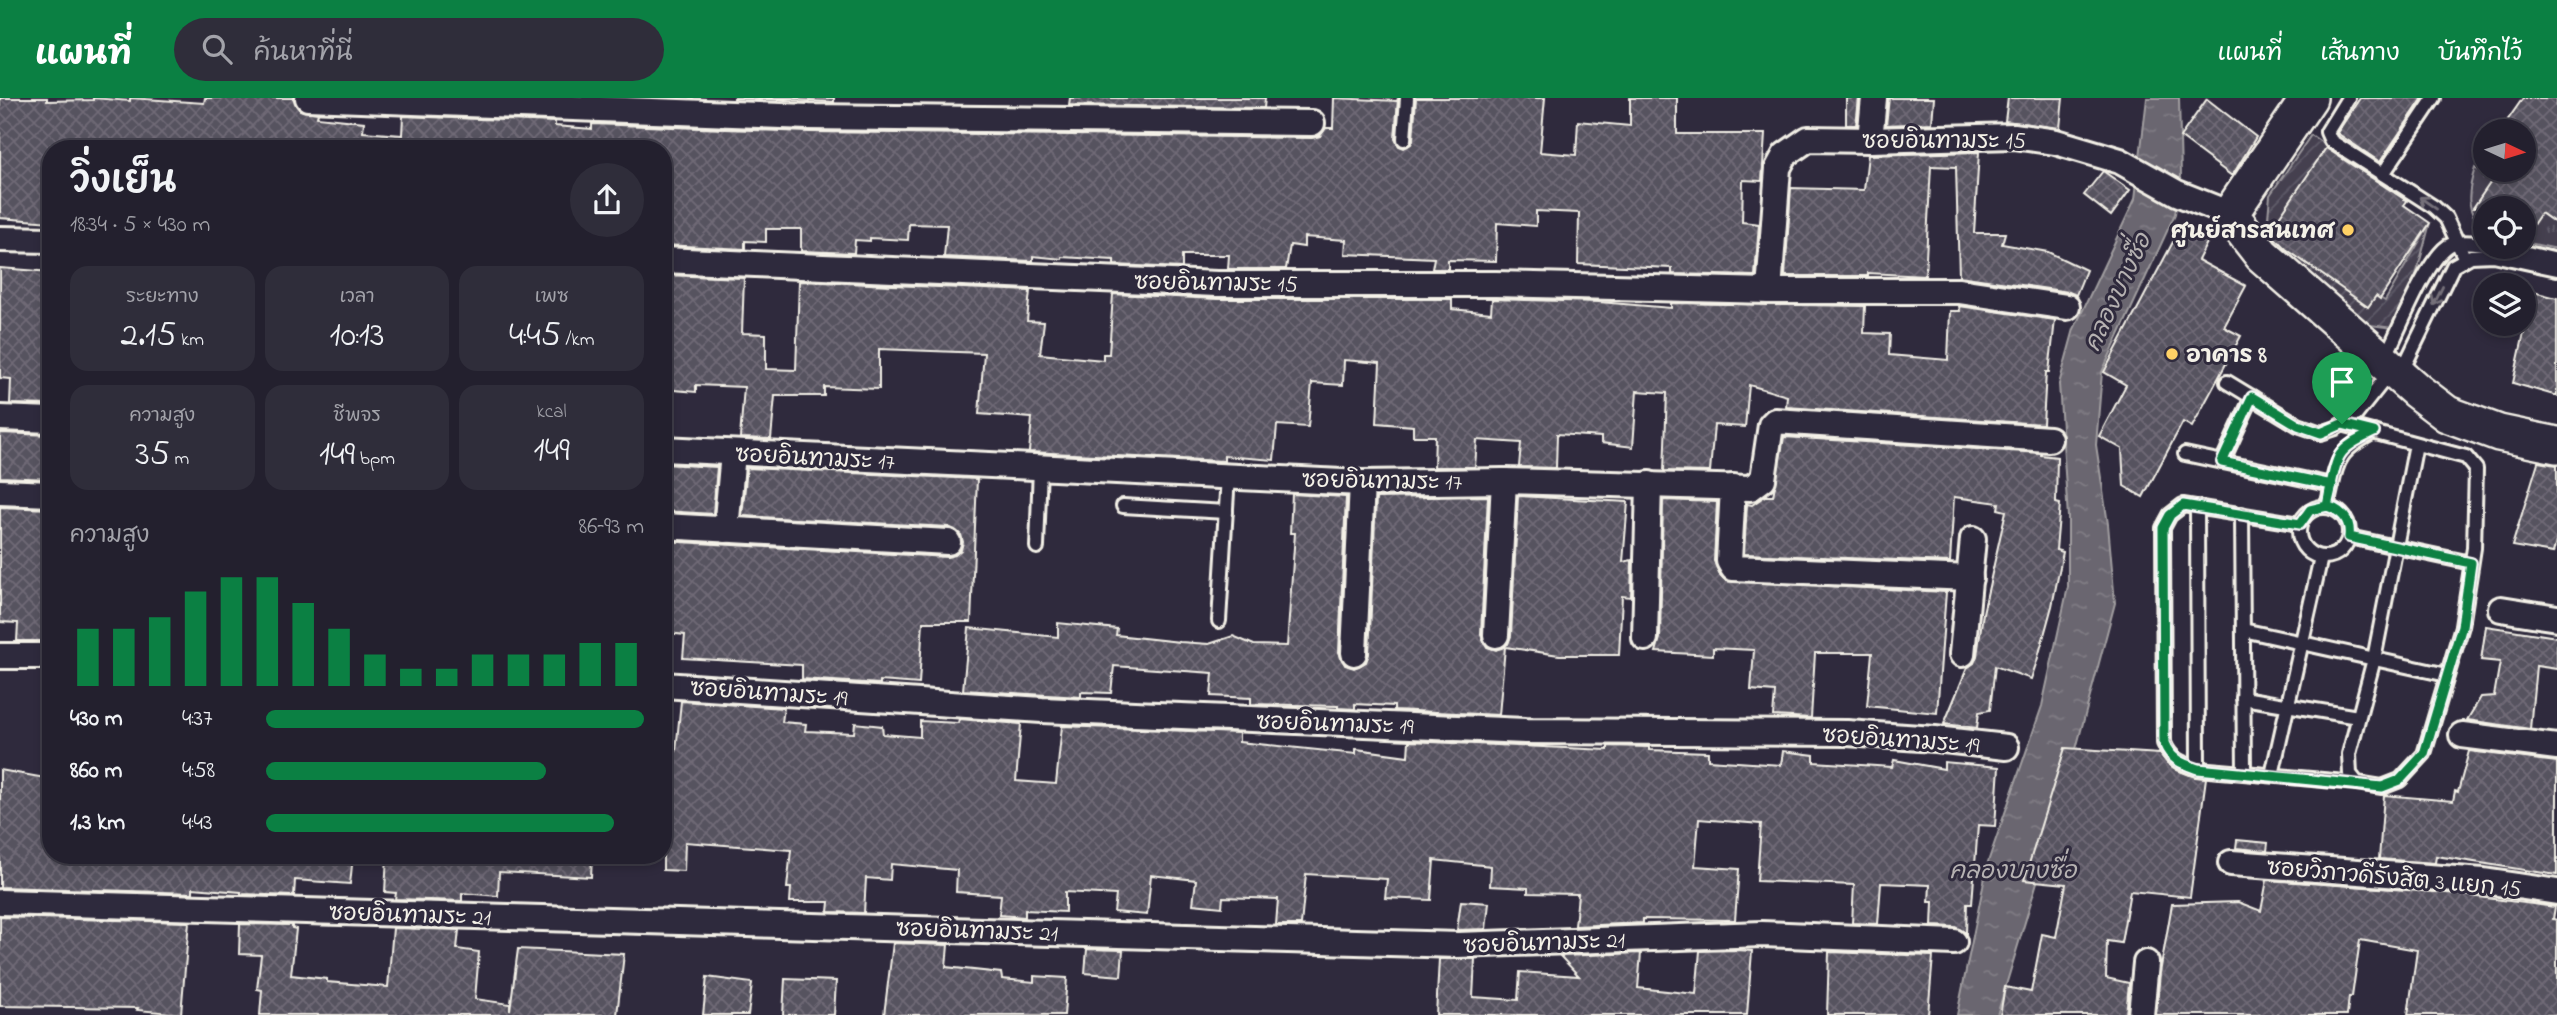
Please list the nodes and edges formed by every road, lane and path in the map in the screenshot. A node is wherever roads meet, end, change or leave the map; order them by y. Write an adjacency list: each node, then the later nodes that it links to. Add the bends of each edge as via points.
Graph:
1 (308, 98): 7 (street, via 809,117)
2 (1407, 98): 8 (lane)
3 (1874, 98): 9 (street)
4 (2309, 98): 11 (street)
5 (2348, 98): 10 (lane, via 2328,132 2332,141)
6 (2434, 98): 10 (lane)
7 (1312, 123)
8 (1404, 139)
9 (1870, 141): 11 (street, ซอยอินทามระ 15, via 2014,136 2056,142 2120,161 2176,193); 21 (street, ซอยอินทามระ 15, via 1808,139 1785,155 1778,168)
10 (2383, 174): 14 (lane, one-way to 10, via 2446,218)
11 (2230, 214): 23 (street, via 2262,255)
12 (0, 239): 13 (street)
13 (42, 240)
14 (2458, 243): 15 (lane); 17 (lane); 23 (lane, via 2450,244 2438,256 2424,279)
15 (2473, 244)
16 (2536, 255): 19 (lane)
17 (2465, 259): 20 (lane, via 2493,255); 23 (lane, one-way to 23, via 2453,265)
18 (672, 260): 21 (street, ซอยอินทามระ 15, via 1217,284 1496,284)
19 (2557, 260)
20 (2557, 269)
21 (1769, 291): 22 (street, ซอยอินทามระ 15, via 1959,292)
22 (2067, 307)
23 (2393, 368): 28 (lane, via 2356,415); 32 (street, via 2447,414 2499,433)
24 (2227, 382): 25 (lane)
25 (2252, 397): 28 (lane, via 2298,425 2321,433); 35 (lane)
26 (0, 418): 27 (street)
27 (42, 420)
28 (2342, 424): 29 (lane)
29 (2374, 432): 31 (lane); 42 (lane, via 2352,443 2340,456)
30 (2049, 439): 43 (street, ซอยอินทามระ 17, via 1775,421 1763,479 1751,488)
31 (2416, 444): 58 (lane); 60 (lane, via 2466,457 2476,470)
32 (2557, 445)
33 (672, 449): 37 (street, ซอยอินทามระ 17)
34 (2185, 454): 35 (lane)
35 (2222, 462): 42 (lane)
36 (732, 464): 53 (street)
37 (1040, 467): 38 (street, ซอยอินทามระ 17); 57 (lane)
38 (1228, 476): 40 (street, ซอยอินทามระ 17); 49 (lane)
39 (1504, 481): 40 (street, ซอยอินทามระ 17); 41 (street, ซอยอินทามระ 17); 66 (street)
40 (1362, 483): 69 (street)
41 (1649, 484): 43 (street, ซอยอินทามระ 17); 67 (street)
42 (2332, 485): 47 (lane)
43 (1733, 487): 61 (street, via 1729,561 1733,568)
44 (0, 492): 45 (street)
45 (42, 494)
46 (1124, 506): 49 (lane)
47 (2327, 506): 51 (lane, via 2310,510); 54 (lane, via 2346,519)
48 (2197, 507): 50 (lane); 82 (lane); 82 (lane, via 2183,505 2163,528 2164,743 2179,763)
49 (1226, 512): 64 (lane)
50 (2242, 514): 51 (lane); 65 (lane)
51 (2300, 524): 59 (lane, via 2301,542)
52 (672, 527): 53 (street)
53 (726, 530): 56 (street)
54 (2349, 537): 58 (lane); 59 (lane, via 2337,554)
55 (1973, 539): 61 (street)
56 (948, 542)
57 (1037, 547)
58 (2398, 548): 60 (lane); 73 (lane)
59 (2321, 557): 68 (lane)
60 (2471, 563): 74 (lane, via 2462,626)
61 (1970, 578): 70 (street)
62 (2501, 608): 63 (street)
63 (2557, 618)
64 (1219, 621)
65 (2243, 630): 68 (lane); 76 (lane)
66 (1496, 635)
67 (1646, 638)
68 (2302, 643): 73 (lane); 77 (lane)
69 (1354, 653)
70 (1962, 654)
71 (0, 656): 72 (street)
72 (42, 656)
73 (2374, 659): 74 (lane); 78 (lane)
74 (2447, 675): 85 (lane, via 2424,754 2412,769 2382,787)
75 (672, 686): 80 (street, ซอยอินทามระ 19, via 1042,710 1525,731 1847,733)
76 (2243, 698): 77 (lane); 83 (lane)
77 (2288, 706): 78 (lane); 84 (lane)
78 (2358, 717): 85 (lane, via 2348,754 2350,774)
79 (2462, 736): 81 (street)
80 (2006, 747)
81 (2557, 747)
82 (2198, 769): 83 (lane)
83 (2244, 772): 84 (lane)
84 (2272, 775): 85 (lane)
85 (2357, 783)
86 (2231, 863): 87 (street, ซอยวิภาวดีรังสิต 3 แยก 15, via 2484,881)
87 (2557, 892)
88 (0, 902): 89 (street, ซอยอินทามระ 21, via 1458,945 1762,934)
89 (1954, 942)
90 (2146, 963): 91 (street)
91 (2141, 1015)

